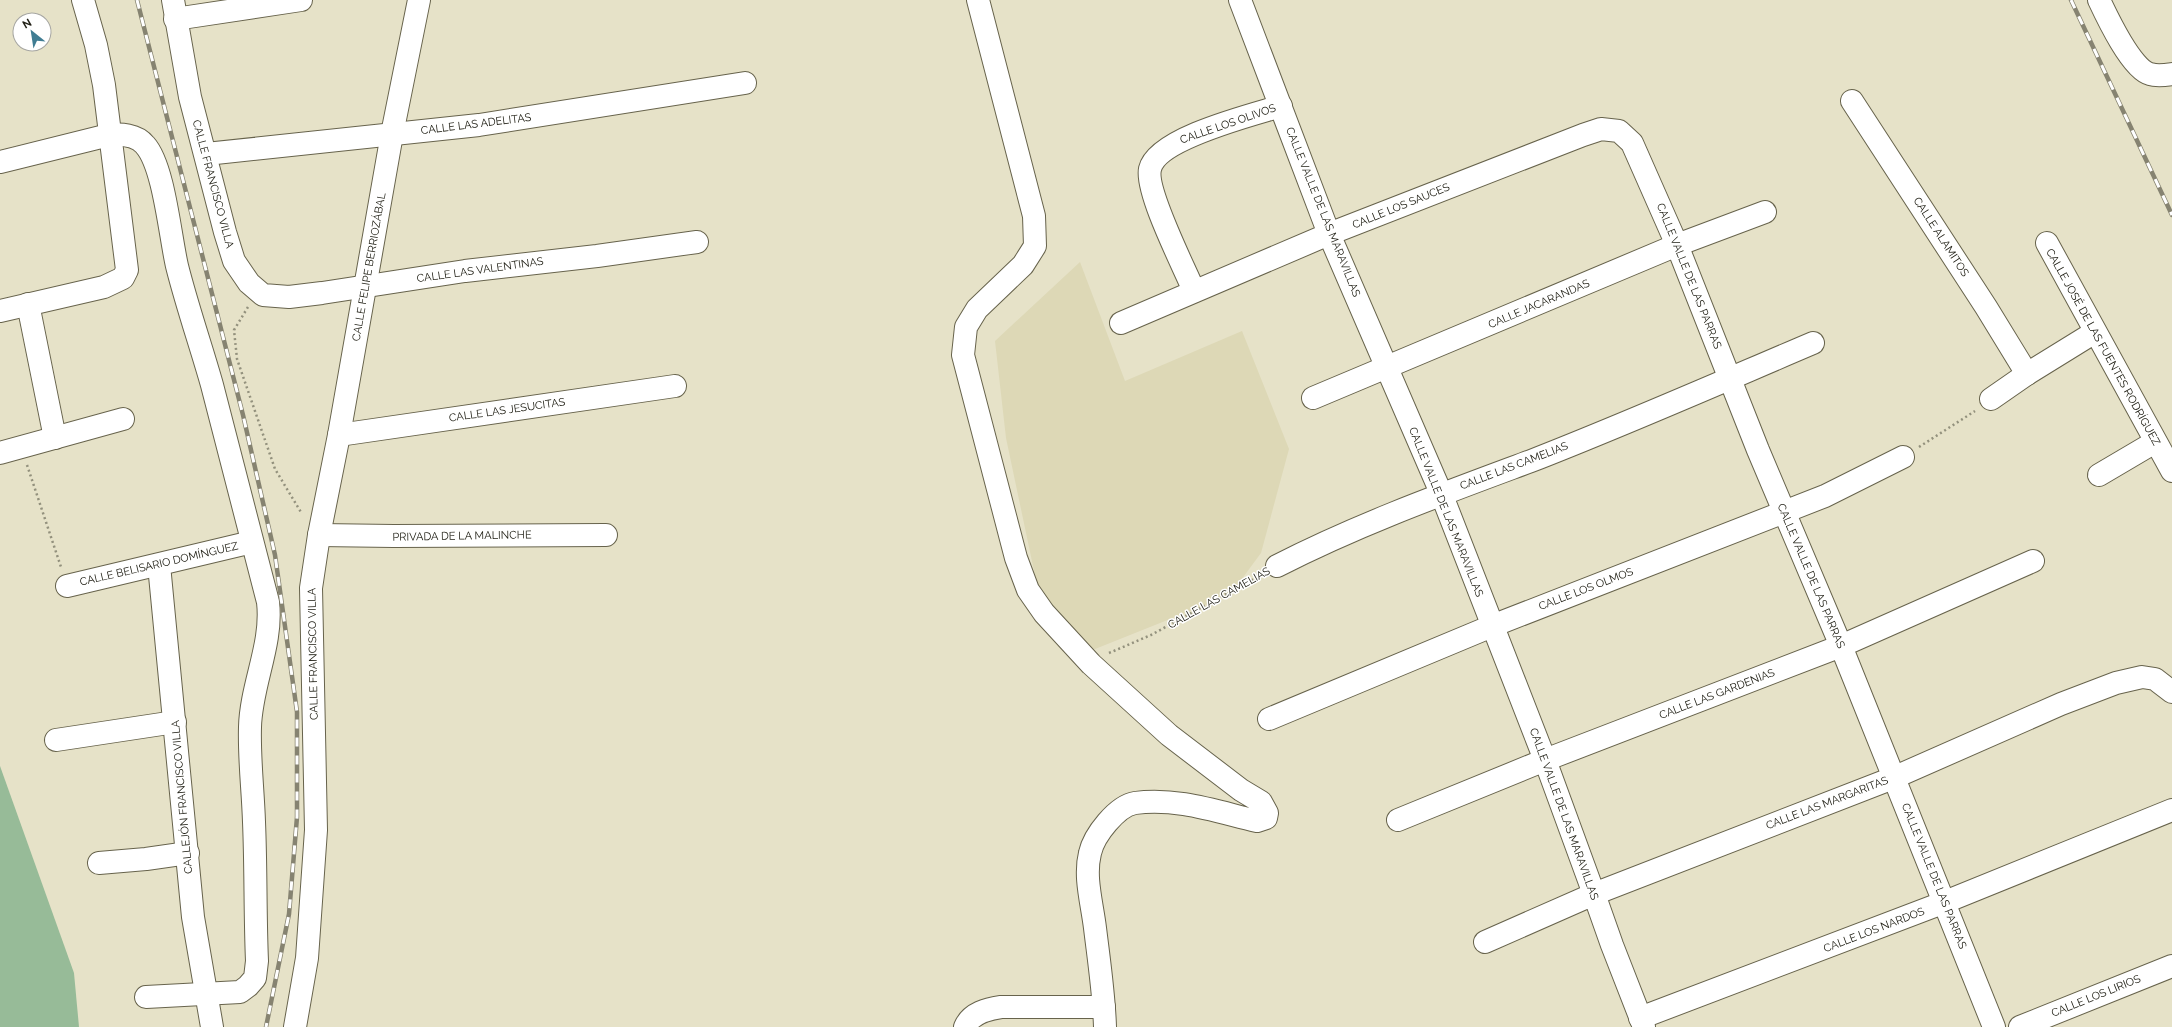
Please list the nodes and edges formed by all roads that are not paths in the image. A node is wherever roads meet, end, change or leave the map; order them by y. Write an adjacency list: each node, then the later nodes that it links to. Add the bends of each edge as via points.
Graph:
1 (83, 0): 14 (street, via 104,85)
2 (302, 0): 7 (street)
3 (419, 0): 13 (street, CALLE FELIPE BERRIOZÁBAL)
4 (978, 0): 71 (street, via 1034,216 1035,246 1024,265 977,309 966,327 963,355 1014,551 1028,590 1044,613 1091,664 1169,736 1261,802 1267,813 1266,818 1257,821 1187,804 1134,803 1119,810 1103,828 1090,852 1088,882)
5 (1240, 0): 11 (street, CALLE VALLE DE LAS MARAVILLAS)
6 (2099, 0): 8 (street, via 2125,49 2137,65 2149,74)
7 (174, 9): 15 (street, CALLE FRANCISCO VILLA, via 190,97)
8 (2172, 74)
9 (745, 83): 13 (street, CALLE LAS ADELITAS, via 479,125)
10 (1852, 101): 31 (street, CALLE ALAMITOS, via 1940,234)
11 (1281, 106): 18 (street, CALLE VALLE DE LAS MARAVILLAS); 23 (street, CALLE LOS OLIVOS, via 1198,133 1172,144 1156,156 1150,169 1151,186)
12 (1619, 131): 18 (street, CALLE LOS SAUCES, via 1601,129 1583,134); 21 (street, CALLE VALLE DE LAS PARRAS, via 1632,144)
13 (392, 134): 15 (street, CALLE LAS ADELITAS); 22 (street, CALLE FELIPE BERRIOZÁBAL)
14 (109, 135): 16 (street); 25 (street, via 127,270 123,278 104,286); 48 (street, via 134,137 145,144 155,160 177,268 223,428)
15 (206, 154): 24 (street, CALLE FRANCISCO VILLA, via 234,261 249,283)
16 (0, 162)
17 (1765, 212): 21 (street, CALLE JACARANDAS)
18 (1329, 234): 23 (street, CALLE LOS SAUCES); 30 (street, CALLE VALLE DE LAS MARAVILLAS)
19 (697, 242): 22 (street, CALLE LAS VALENTINAS, via 465,271)
20 (2046, 243): 28 (street, CALLE JOSÉ DE LAS FUENTES RODRÍGUEZ)
21 (1677, 245): 30 (street, CALLE JACARANDAS); 32 (street, CALLE VALLE DE LAS PARRAS)
22 (365, 287): 24 (street, CALLE LAS VALENTINAS, via 289,296); 37 (street, CALLE FELIPE BERRIOZÁBAL)
23 (1194, 291): 27 (street, CALLE LOS SAUCES)
24 (263, 295)
25 (28, 304): 26 (street); 38 (street)
26 (0, 311)
27 (1121, 323)
28 (2095, 332): 31 (street); 39 (street, CALLE JOSÉ DE LAS FUENTES RODRÍGUEZ)
29 (1813, 343): 32 (street, CALLE LAS CAMELIAS)
30 (1386, 366): 34 (street, CALLE JACARANDAS); 44 (street, CALLE VALLE DE LAS MARAVILLAS)
31 (2027, 374): 35 (street)
32 (1729, 379): 44 (street, CALLE LAS CAMELIAS, via 1670,405); 45 (street, CALLE VALLE DE LAS PARRAS)
33 (676, 386): 37 (street, CALLE LAS JESUCITAS)
34 (1313, 398)
35 (1990, 400)
36 (123, 419): 38 (street)
37 (339, 435): 46 (street, CALLE FELIPE BERRIOZÁBAL)
38 (55, 438): 40 (street)
39 (2155, 442): 42 (street, CALLE JOSÉ DE LAS FUENTES RODRÍGUEZ); 43 (street)
40 (0, 454)
41 (1903, 457): 45 (street, CALLE LOS OLMOS, via 1825,496)
42 (2172, 471)
43 (2099, 475)
44 (1441, 493): 51 (street, CALLE LAS CAMELIAS); 53 (street, CALLE VALLE DE LAS MARAVILLAS)
45 (1783, 512): 53 (street, CALLE LOS OLMOS); 54 (street, CALLE VALLE DE LAS PARRAS)
46 (319, 535): 47 (street, PRIVADA DE LA MALINCHE); 74 (street, CALLE FRANCISCO VILLA, via 311,588 316,830 307,958)
47 (606, 535)
48 (252, 542): 50 (street, CALLE BELISARIO DOMÍNGUEZ); 69 (street, via 270,617 252,703 250,728 254,822 255,978 240,992)
49 (2033, 561): 54 (street, CALLE LAS GARDENIAS)
50 (159, 565): 52 (street, CALLE BELISARIO DOMÍNGUEZ); 57 (street, CALLEJÓN FRANCISCO VILLA)
51 (1277, 566)
52 (67, 586)
53 (1492, 626): 56 (street, CALLE LOS OLMOS); 59 (street, CALLE VALLE DE LAS MARAVILLAS)
54 (1841, 646): 59 (street, CALLE LAS GARDENIAS); 60 (street, CALLE VALLE DE LAS PARRAS)
55 (2171, 688): 60 (street, CALLE LAS MARGARITAS, via 2155,679 2142,677 2116,683 2061,704)
56 (1269, 719)
57 (175, 722): 58 (street); 63 (street, CALLEJÓN FRANCISCO VILLA)
58 (56, 740)
59 (1545, 760): 62 (street, CALLE LAS GARDENIAS); 65 (street, CALLE VALLE DE LAS MARAVILLAS)
60 (1893, 778): 65 (street, CALLE LAS MARGARITAS); 66 (street, CALLE VALLE DE LAS PARRAS)
61 (2172, 810): 66 (street, CALLE LOS NARDOS)
62 (1398, 820)
63 (188, 852): 64 (street); 69 (street, CALLEJÓN FRANCISCO VILLA, via 196,941)
64 (99, 864)
65 (1594, 894): 67 (street, CALLE LAS MARGARITAS); 72 (street, CALLE VALLE DE LAS MARAVILLAS)
66 (1945, 902): 72 (street, CALLE LOS NARDOS); 76 (street, CALLE VALLE DE LAS PARRAS)
67 (1485, 942)
68 (2172, 966): 77 (street, CALLE LOS LIRIOS)
69 (206, 993): 70 (street); 73 (street, CALLEJÓN FRANCISCO VILLA)
70 (146, 997)
71 (1104, 1017): 75 (street, via 1001,1007 985,1010 974,1016)
72 (1642, 1022)
73 (212, 1027)
74 (295, 1027)
75 (965, 1027)
76 (1994, 1027)
77 (2020, 1027)

